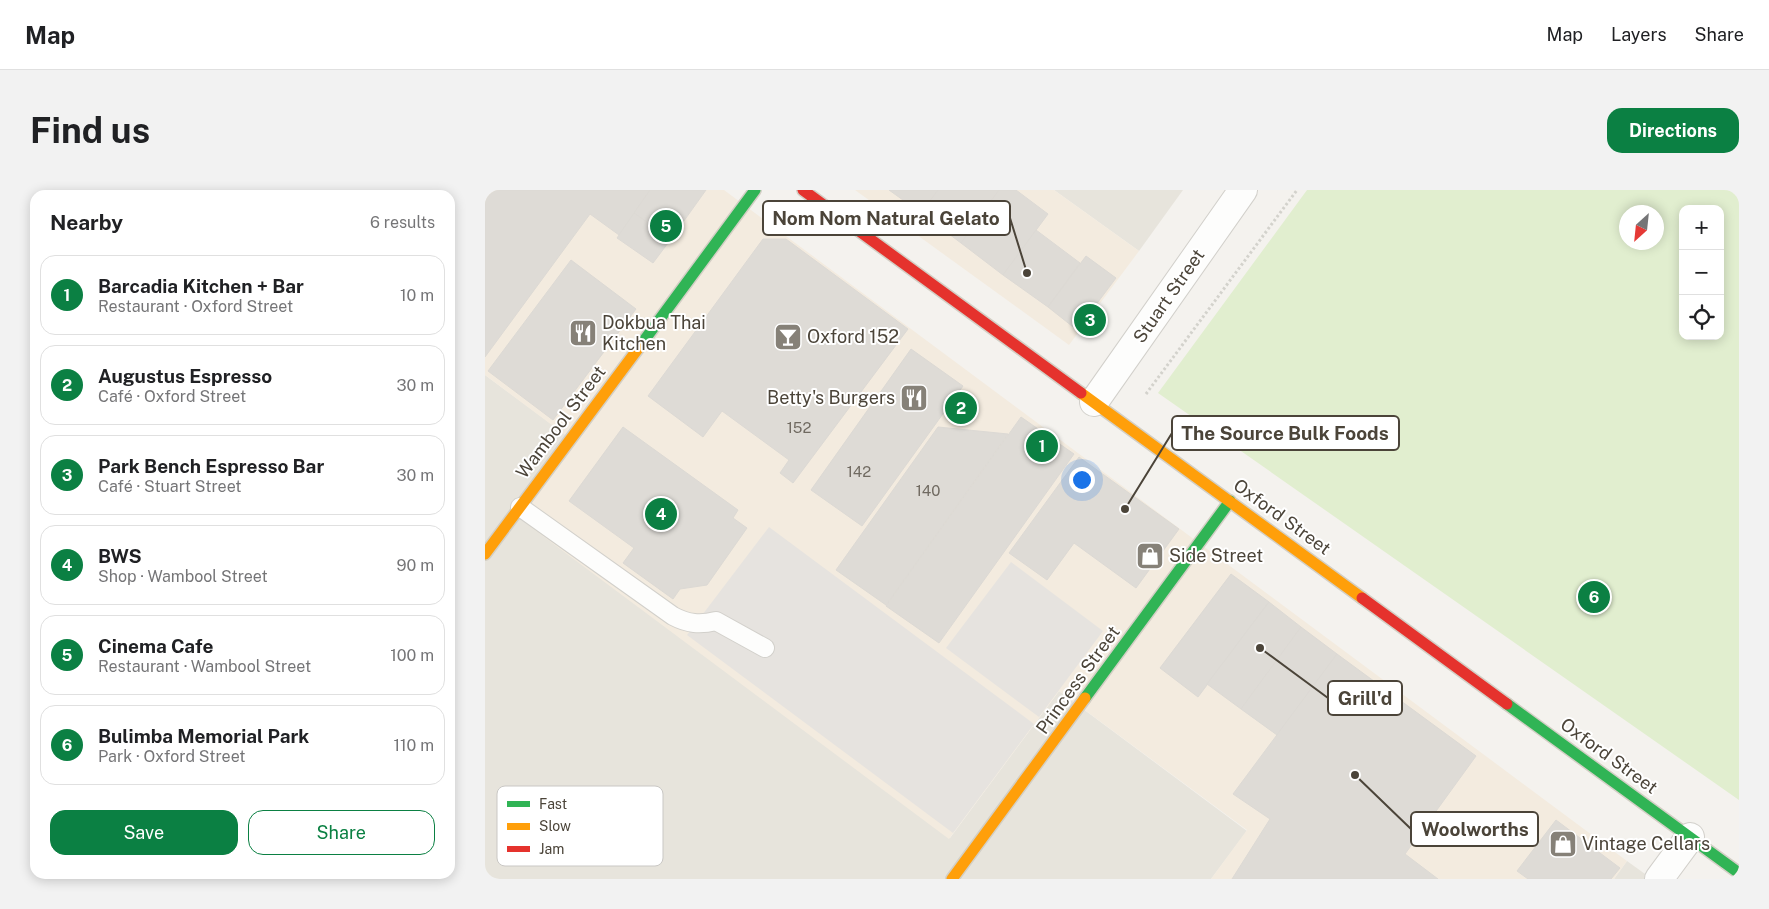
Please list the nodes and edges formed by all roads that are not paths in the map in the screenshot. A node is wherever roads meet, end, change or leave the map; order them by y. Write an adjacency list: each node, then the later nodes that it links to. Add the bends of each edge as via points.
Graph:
1 (755, 190): 6 (street, Wambool Street)
2 (803, 190): 4 (street, Oxford Street)
3 (1243, 190): 4 (street, Stuart Street)
4 (1094, 402): 5 (street, Oxford Street)
5 (1230, 500): 9 (street, Oxford Street); 11 (street, Princess Street)
6 (520, 507): 7 (street, Wambool Street); 8 (lane, via 673,616 687,623 716,621)
7 (485, 554)
8 (765, 648)
9 (1690, 837): 10 (street, Oxford Street); 12 (street)
10 (1739, 873)
11 (952, 879)
12 (1659, 879)

